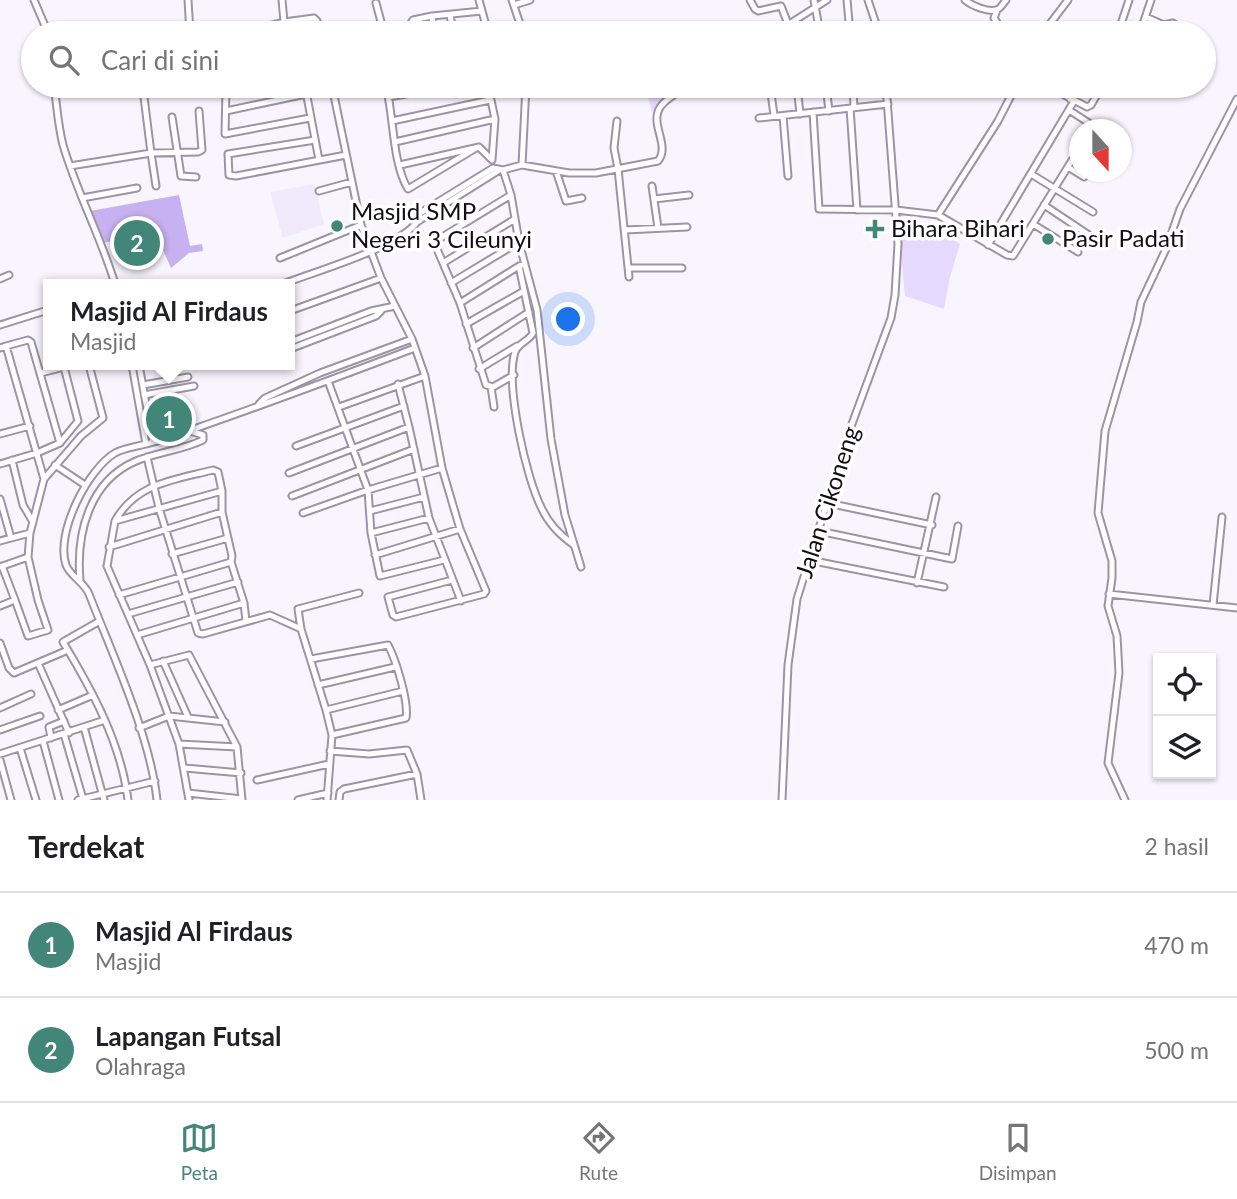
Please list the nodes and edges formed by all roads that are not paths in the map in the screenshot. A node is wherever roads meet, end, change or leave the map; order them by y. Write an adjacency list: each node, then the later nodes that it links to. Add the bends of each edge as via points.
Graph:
1 (34, 0): 24 (street)
2 (188, 0): 25 (street)
3 (282, 0): 26 (street)
4 (479, 0): 20 (street)
5 (530, 0): 15 (street)
6 (750, 0): 35 (street, via 758,11 781,6)
7 (827, 0): 17 (street)
8 (847, 0): 38 (street)
9 (868, 0): 39 (street)
10 (965, 0): 18 (street)
11 (1006, 0): 19 (street)
12 (1068, 0): 41 (street)
13 (1129, 0): 42 (street)
14 (1151, 0): 23 (street)
15 (513, 2): 34 (street)
16 (376, 3): 29 (street)
17 (816, 3): 36 (street); 37 (street)
18 (976, 3): 19 (street)
19 (997, 10): 40 (street)
20 (482, 11): 21 (street); 33 (street)
21 (450, 15): 22 (street); 32 (street)
22 (432, 16): 30 (street); 31 (street)
23 (1146, 17): 43 (street); 44 (street)
24 (43, 21)
25 (189, 21)
26 (284, 21)
27 (294, 21): 28 (street)
28 (316, 21)
29 (381, 21)
30 (412, 21)
31 (433, 21)
32 (451, 21)
33 (485, 21)
34 (519, 21)
35 (788, 21)
36 (793, 21)
37 (818, 21)
38 (849, 21)
39 (875, 21)
40 (996, 21)
41 (1052, 21)
42 (1122, 21)
43 (1144, 21)
44 (1155, 21)
45 (56, 98): 92 (street)
46 (144, 98): 85 (street)
47 (226, 98): 69 (street)
48 (287, 98): 69 (street)
49 (307, 98): 76 (street)
50 (334, 98): 87 (street)
51 (389, 98): 80 (street)
52 (525, 98): 91 (street)
53 (673, 98): 94 (street, via 659,109 657,117 661,158)
54 (772, 98): 73 (street)
55 (798, 98): 72 (street)
56 (827, 98): 70 (street)
57 (852, 98): 66 (street)
58 (885, 98): 65 (street, Jalan Cikoneng)
59 (1010, 98): 115 (street)
60 (1069, 98): 64 (street)
61 (1095, 98): 64 (street, via 1090,106)
62 (1237, 99): 241 (street, via 1180,209 1141,302 1108,415 1098,513 1112,561)
63 (491, 100): 79 (street); 80 (street)
64 (1072, 100): 67 (street)
65 (885, 104): 66 (street); 113 (street, Jalan Cikoneng)
66 (852, 108): 70 (street); 112 (street)
67 (1069, 110): 78 (street); 97 (street)
68 (199, 111): 86 (street, via 202,150)
69 (226, 111): 76 (street, via 225,134)
70 (829, 111): 71 (street)
71 (813, 112): 72 (street); 112 (street, via 819,209)
72 (800, 114): 74 (street)
73 (774, 115): 74 (street); 77 (street)
74 (783, 116): 98 (street)
75 (172, 117): 86 (street)
76 (310, 118): 82 (street)
77 (759, 118)
78 (1083, 119)
79 (495, 120): 83 (street); 89 (street)
80 (392, 121): 83 (street)
81 (617, 121): 94 (street, via 614,148)
82 (315, 139): 88 (street); 88 (street, via 228,154 230,177)
83 (395, 142): 90 (street)
84 (476, 148): 89 (street); 90 (street); 90 (street, via 411,188)
85 (151, 153): 86 (street); 92 (street); 101 (street)
86 (177, 153): 99 (street, via 181,176)
87 (346, 155): 88 (street); 100 (street)
88 (319, 160)
89 (492, 160): 95 (street)
90 (400, 165)
91 (522, 165): 95 (street); 96 (street)
92 (70, 166): 108 (street)
93 (1068, 167): 103 (street)
94 (618, 169): 96 (street); 121 (street)
95 (497, 170): 106 (street); 125 (street, via 407,233)
96 (556, 171): 109 (street, via 566,201)
97 (1031, 174): 103 (street); 124 (street)
98 (788, 176)
99 (196, 177)
100 (352, 182): 105 (street); 118 (street)
101 (156, 186)
102 (652, 186): 110 (street)
103 (1055, 187): 111 (street); 114 (street)
104 (137, 188): 108 (street)
105 (319, 191)
106 (511, 195): 116 (street); 128 (street, via 434,242)
107 (689, 195): 110 (street)
108 (82, 198): 136 (street)
109 (582, 198)
110 (654, 199): 119 (street)
111 (1044, 205): 117 (street); 122 (street)
112 (858, 210): 113 (street)
113 (896, 210): 115 (street); 203 (street, Jalan Cikoneng, via 897,281 891,318)
114 (1093, 212)
115 (938, 215): 124 (street)
116 (515, 219): 123 (street); 128 (street)
117 (1033, 224): 124 (street, via 1011,257); 126 (street)
118 (362, 225): 125 (street); 127 (street)
119 (658, 228): 120 (street); 121 (street)
120 (687, 228)
121 (625, 230): 130 (street)
122 (1098, 241)
123 (519, 242): 129 (street); 138 (street)
124 (988, 245)
125 (371, 251): 134 (street); 137 (street)
126 (1077, 252)
127 (280, 258)
128 (443, 263): 138 (street)
129 (522, 265): 139 (street); 140 (street); 223 (street, via 540,327 547,415)
130 (628, 268): 131 (street); 133 (street)
131 (682, 268)
132 (9, 275): 135 (street)
133 (629, 277)
134 (380, 278): 141 (street); 142 (street)
135 (0, 279)
136 (114, 279)
137 (295, 280)
138 (451, 283): 140 (street)
139 (524, 290): 145 (street); 146 (street)
140 (460, 303): 146 (street)
141 (395, 306): 143 (street); 148 (street)
142 (295, 309)
143 (381, 311): 149 (street); 152 (street)
144 (43, 312): 147 (street)
145 (529, 312): 150 (street, via 533,333); 154 (street)
146 (466, 324): 154 (street)
147 (0, 326)
148 (412, 339): 153 (street); 171 (street, via 320,373)
149 (295, 340)
150 (517, 346): 155 (street); 162 (street)
151 (3, 347): 161 (street, via 30,340); 175 (street)
152 (295, 347)
153 (415, 348): 163 (street); 165 (street)
154 (473, 348): 155 (street)
155 (479, 369): 169 (street)
156 (52, 370): 161 (street)
157 (65, 370): 180 (street, via 78,421)
158 (90, 370): 189 (street, via 103,418)
159 (133, 370): 181 (street)
160 (140, 370): 167 (street)
161 (41, 373): 180 (street)
162 (513, 375): 169 (street); 223 (street, via 518,435 538,502 557,531)
163 (425, 376): 166 (street); 191 (street)
164 (187, 377): 167 (street)
165 (328, 381): 171 (street); 173 (street)
166 (398, 384): 172 (street); 173 (street)
167 (142, 385): 170 (street)
168 (194, 386): 170 (street)
169 (491, 387): 174 (street)
170 (144, 396): 181 (street)
171 (259, 404): 178 (street)
172 (404, 406): 176 (street); 177 (street)
173 (339, 407): 177 (street)
174 (494, 407)
175 (30, 426): 179 (street); 185 (street)
176 (410, 426): 183 (street); 184 (street)
177 (347, 428): 182 (street); 183 (street)
178 (190, 431): 181 (street); 186 (street, via 203,435 203,440)
179 (0, 434)
180 (61, 443): 185 (street)
181 (149, 443): 195 (street, via 113,454)
182 (296, 446)
183 (354, 448): 190 (street); 192 (street)
184 (414, 449): 190 (street); 193 (street)
185 (37, 453): 187 (street); 194 (street)
186 (147, 457): 196 (street); 235 (street, via 114,475 90,506 79,551)
187 (12, 460): 188 (street); 211 (street, via 23,505)
188 (0, 464)
189 (55, 465): 194 (street); 195 (street)
190 (361, 468): 197 (street); 199 (street)
191 (442, 468): 193 (street); 214 (street)
192 (289, 473)
193 (419, 474): 197 (street); 200 (street)
194 (44, 479): 211 (street)
195 (85, 485): 235 (street, via 72,513 66,547 67,566)
196 (153, 486): 198 (street, via 215,470); 204 (street); 210 (street, via 130,499)
197 (368, 490): 205 (street); 207 (street)
198 (222, 491): 204 (street); 206 (street)
199 (292, 496)
200 (424, 496): 205 (street); 209 (street)
201 (936, 497): 212 (street)
202 (0, 499): 219 (street)
203 (829, 500): 212 (street); 216 (street, Jalan Cikoneng)
204 (159, 508): 210 (street); 215 (street)
205 (370, 511): 218 (street)
206 (222, 512): 215 (street); 220 (street)
207 (303, 513)
208 (1222, 516): 247 (street)
209 (429, 518): 218 (street); 221 (street)
210 (115, 521): 224 (street)
211 (33, 522): 217 (street)
212 (932, 525): 225 (street)
213 (958, 526): 225 (street, via 952,559)
214 (460, 529): 221 (street); 245 (street, via 486,591)
215 (166, 530): 224 (street); 226 (street)
216 (819, 531): 225 (street); 230 (street, Jalan Cikoneng)
217 (30, 533): 219 (street); 228 (street)
218 (371, 533): 227 (street)
219 (11, 538): 222 (street)
220 (228, 538): 226 (street); 231 (street)
221 (435, 538): 227 (street); 229 (street)
222 (0, 541)
223 (574, 545): 233 (street)
224 (109, 547): 242 (street, via 107,566)
225 (925, 553): 238 (street)
226 (172, 554): 234 (street)
227 (375, 555): 229 (street, via 381,576)
228 (28, 557): 232 (street); 244 (street, via 48,630 28,636)
229 (444, 560): 236 (street)
230 (809, 561): 238 (street); 309 (street, Jalan Cikoneng, via 797,599 789,655)
231 (231, 562): 234 (street); 237 (street)
232 (1, 566): 244 (street)
233 (580, 567)
234 (180, 575): 242 (street); 243 (street)
235 (80, 580): 253 (street)
236 (452, 580): 245 (street); 245 (street, via 388,597 393,615)
237 (237, 582): 243 (street); 246 (street)
238 (918, 583): 239 (street)
239 (944, 587)
240 (359, 593): 254 (street, via 298,609)
241 (1109, 594): 247 (street); 310 (street, via 1119,673 1108,763)
242 (120, 595): 250 (street)
243 (187, 596): 250 (street); 251 (street)
244 (15, 600): 248 (street)
245 (461, 601)
246 (244, 603): 251 (street); 252 (street)
247 (1213, 605): 249 (street)
248 (0, 606)
249 (1237, 608)
250 (128, 614): 255 (street)
251 (192, 618): 252 (street, via 200,634); 255 (street)
252 (246, 621): 254 (street, via 270,615)
253 (98, 622): 257 (street, via 63,642); 277 (street)
254 (301, 629): 258 (street)
255 (136, 635): 261 (street)
256 (0, 643): 260 (street, via 12,672)
257 (68, 650): 260 (street); 266 (street)
258 (312, 659): 262 (street, via 385,644); 263 (street)
259 (163, 661): 261 (street); 272 (street); 275 (street, via 189,654)
260 (38, 663): 268 (street)
261 (149, 665): 271 (street)
262 (395, 667): 263 (street); 264 (street)
263 (318, 685): 269 (street)
264 (403, 691): 269 (street); 280 (street, via 406,718)
265 (31, 694): 267 (street)
266 (93, 695): 268 (street); 273 (street)
267 (0, 708)
268 (58, 710): 274 (street)
269 (326, 710): 280 (street)
270 (40, 716): 278 (street)
271 (169, 716): 272 (street); 277 (street); 283 (street)
272 (188, 717): 275 (street)
273 (104, 720): 276 (street); 295 (street)
274 (64, 721): 279 (street); 281 (street, via 49,727)
275 (225, 722): 284 (street)
276 (84, 727): 279 (street); 296 (street)
277 (139, 727): 294 (street)
278 (0, 730)
279 (67, 734): 281 (street); 299 (street)
280 (332, 736): 286 (street)
281 (51, 738): 282 (street)
282 (43, 741): 285 (street); 303 (street)
283 (178, 744): 284 (street); 290 (street)
284 (237, 747): 291 (street)
285 (20, 748): 287 (street); 302 (street)
286 (330, 751): 289 (street); 292 (street, via 369,754 407,750)
287 (0, 754)
288 (0, 760): 301 (street)
289 (329, 764): 293 (street); 298 (street)
290 (185, 768): 291 (street); 297 (street)
291 (241, 773): 300 (street)
292 (417, 774): 307 (street, via 344,789); 308 (street)
293 (257, 780)
294 (155, 781): 295 (street); 305 (street)
295 (126, 788): 296 (street); 304 (street)
296 (103, 797): 299 (street)
297 (188, 797): 300 (street)
298 (327, 797): 306 (street)
299 (80, 799)
300 (242, 799)
301 (11, 800)
302 (36, 800)
303 (59, 800)
304 (128, 800)
305 (157, 800)
306 (298, 800)
307 (339, 800)
308 (421, 800)
309 (782, 800)
310 (1125, 800)

